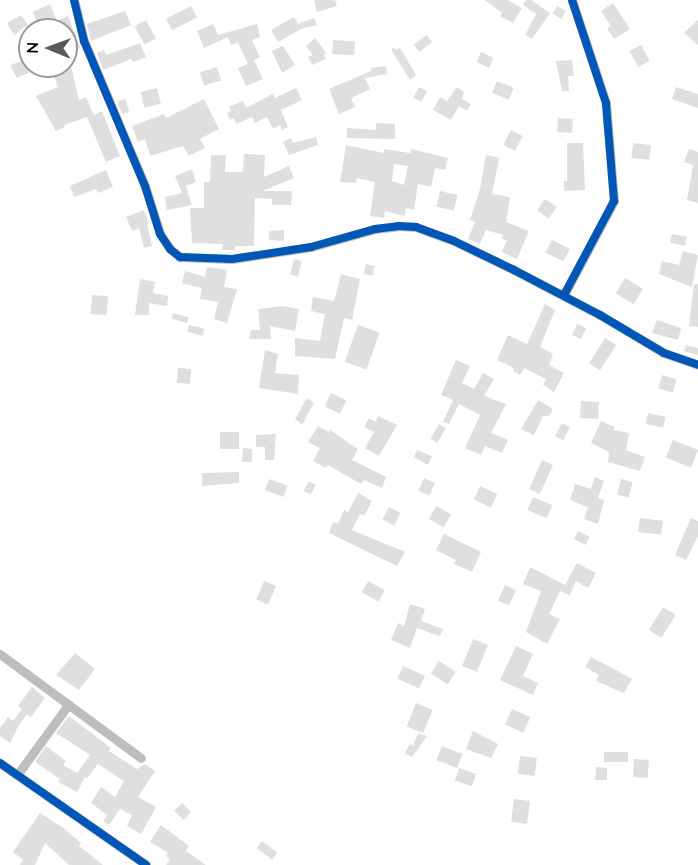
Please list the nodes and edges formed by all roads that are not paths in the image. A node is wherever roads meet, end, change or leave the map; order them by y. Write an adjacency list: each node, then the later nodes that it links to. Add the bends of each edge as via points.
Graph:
1 (74, 0): 3 (street, via 84,41 145,186 160,234 180,257 232,259 311,247 375,229 416,227 454,241)
2 (572, 0): 3 (street, via 606,103 614,201)
3 (564, 295): 4 (street, via 664,353)
4 (698, 365)
5 (0, 654): 6 (street)
6 (68, 705): 7 (street); 9 (street)
7 (141, 758)
8 (0, 763): 9 (street)
9 (17, 775): 10 (street)
10 (134, 862): 11 (street)
11 (146, 865)

